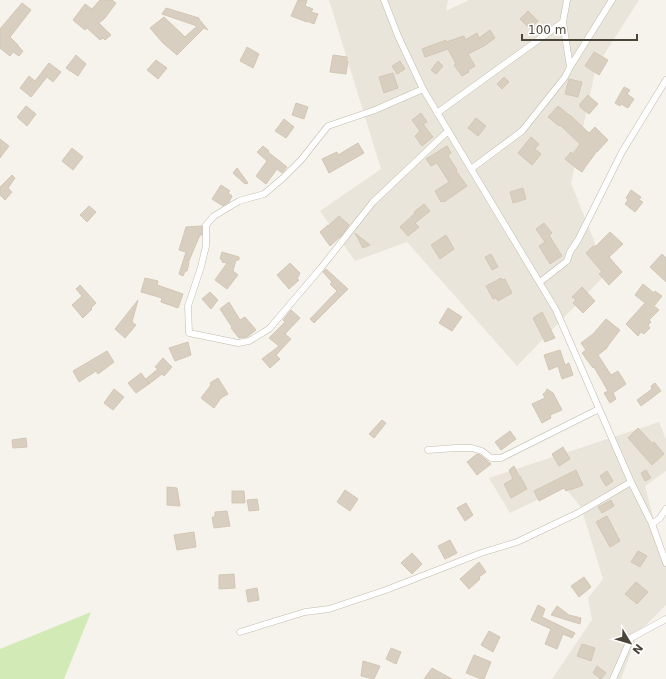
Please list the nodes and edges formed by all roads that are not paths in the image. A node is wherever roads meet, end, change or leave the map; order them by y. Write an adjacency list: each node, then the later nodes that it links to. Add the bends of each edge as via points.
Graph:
1 (384, 0): 7 (street)
2 (567, 0): 4 (street)
3 (612, 0): 5 (street)
4 (563, 22): 5 (street); 8 (street)
5 (570, 67): 10 (street, via 522,131)
6 (666, 80): 11 (street, via 622,152 567,261)
7 (423, 89): 8 (street); 9 (street, via 375,110 328,126 301,160 264,194 239,201 214,216 206,225 203,260 188,306 189,333 238,343 249,341 269,329 373,202)
8 (437, 113): 9 (street)
9 (448, 131): 10 (street)
10 (471, 169): 11 (street)
11 (540, 282): 12 (street, via 556,310)
12 (599, 409): 13 (street, via 501,458 491,458 482,451 472,448); 14 (street)
13 (428, 450)
14 (632, 482): 16 (street); 19 (street, via 578,513 517,542 329,609 305,612)
15 (666, 509): 16 (street)
16 (652, 524): 17 (street)
17 (666, 563)
18 (666, 619): 20 (street, via 631,638)
19 (240, 632)
20 (613, 679)

